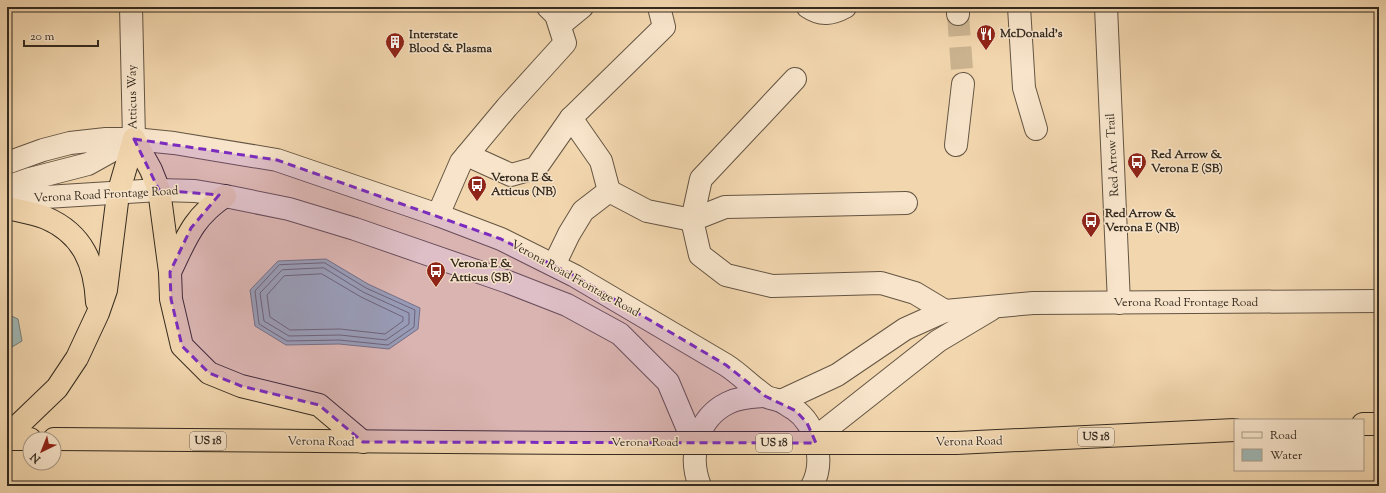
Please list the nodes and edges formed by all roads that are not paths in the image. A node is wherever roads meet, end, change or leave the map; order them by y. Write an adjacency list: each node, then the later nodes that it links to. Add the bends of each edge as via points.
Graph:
1 (131, 7): 13 (street, Atticus Way)
2 (582, 7): 8 (street)
3 (659, 7): 11 (street, via 664,27)
4 (808, 7): 5 (street, via 830,14)
5 (845, 7)
6 (1019, 7): 12 (street, via 1024,88)
7 (1106, 7): 30 (street, Red Arrow Trail)
8 (554, 16): 15 (street, via 565,43)
9 (795, 79): 26 (street, via 701,179)
10 (963, 84): 14 (street)
11 (571, 118): 15 (street, via 536,168 511,175); 19 (street, via 601,161)
12 (1036, 129)
13 (134, 139): 16 (street, Verona Road Frontage Road, via 70,143); 17 (street, via 88,164); 18 (highway, via 151,170); 20 (highway); 25 (street, Verona Road Frontage Road, via 277,160)
14 (956, 145)
15 (467, 155): 25 (street, via 461,162)
16 (7, 163)
17 (7, 187)
18 (158, 190): 20 (street, Verona Road Frontage Road); 21 (street, Verona Road Frontage Road, via 194,191); 28 (highway)
19 (609, 191): 26 (street, via 648,211); 27 (street, via 583,211)
20 (118, 194): 23 (street, Verona Road Frontage Road, via 34,198); 33 (highway, via 106,290)
21 (225, 196): 28 (highway, via 209,206 191,228); 43 (street, Verona Road Frontage Road, via 289,209 355,229 567,305 620,334 668,382)
22 (906, 203): 26 (street, via 725,206)
23 (7, 204)
24 (7, 208): 33 (highway, via 46,218 69,232 82,246 86,251 96,287)
25 (438, 215): 27 (street, Verona Road Frontage Road, via 501,238)
26 (692, 220): 32 (street, via 700,255 726,275 772,286 881,283 915,293)
27 (554, 265): 34 (street, Verona Road Frontage Road, via 738,372)
28 (170, 272): 42 (highway, via 171,300 182,346 209,373 241,386 319,405)
29 (1379, 301): 30 (street, Verona Road Frontage Road)
30 (1119, 303): 31 (street, Verona Road Frontage Road, via 1033,303)
31 (994, 308): 32 (street, Verona Road Frontage Road); 40 (street, Verona Road Frontage Road, via 938,341)
32 (945, 311): 34 (street, Verona Road Frontage Road, via 905,329 837,375)
33 (98, 313): 38 (highway, via 78,358 57,388)
34 (773, 399): 40 (street, via 796,410); 43 (street, via 745,397 728,403 713,414 702,429)
35 (1364, 424): 36 (highway)
36 (1379, 424)
37 (1234, 430): 42 (highway, Verona Road / US 18, bridge, via 956,442)
38 (7, 437): 39 (highway)
39 (22, 438)
40 (815, 438): 44 (street, via 819,460)
41 (62, 439): 42 (highway, Verona Road / US 18)
42 (363, 442)
43 (695, 446): 45 (street, via 694,466)
44 (815, 484)
45 (700, 486)

